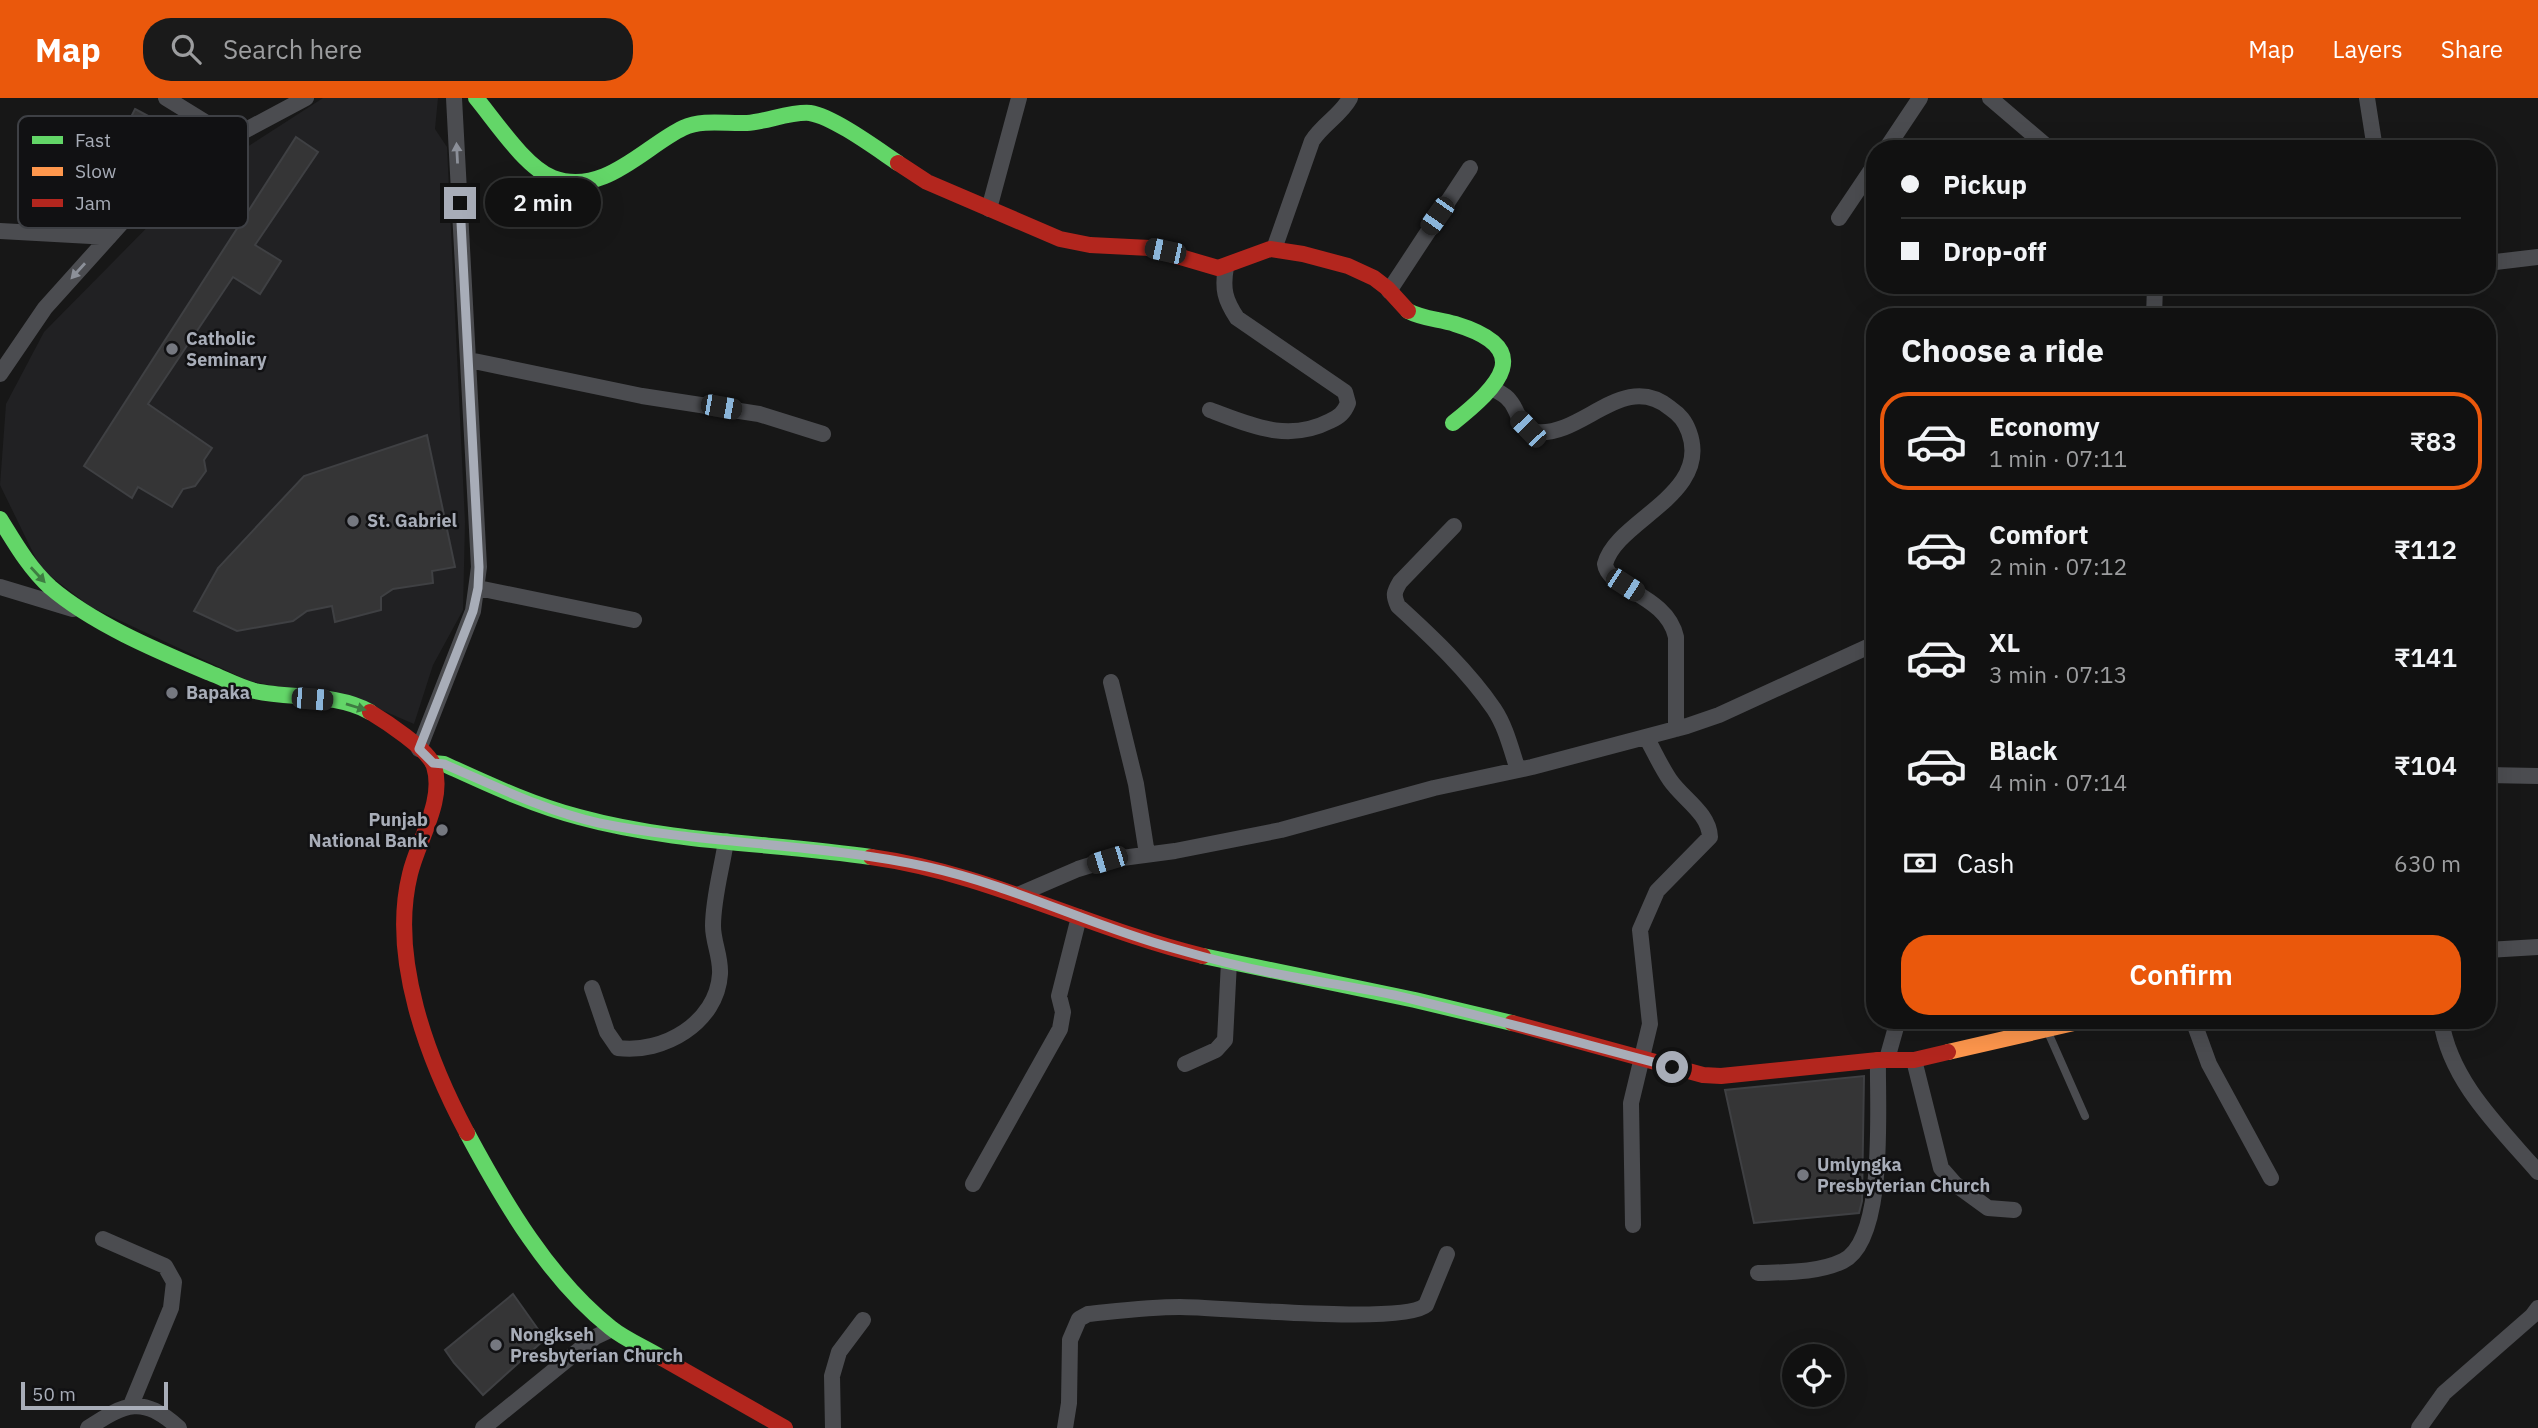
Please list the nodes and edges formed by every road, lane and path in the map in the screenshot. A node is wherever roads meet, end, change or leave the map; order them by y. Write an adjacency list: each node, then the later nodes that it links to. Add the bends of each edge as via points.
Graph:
1 (166, 98): 12 (street)
2 (306, 98): 13 (street)
3 (454, 98): 29 (street, one-way to 3)
4 (475, 98): 11 (street, via 537,170 556,179 606,175 631,164 683,128 700,123 748,123)
5 (819, 98): 11 (street)
6 (1019, 98): 19 (street)
7 (1350, 98): 24 (street, via 1312,141)
8 (1920, 98): 14 (street)
9 (1990, 98): 15 (street)
10 (2367, 98): 16 (street)
11 (810, 113): 19 (street, via 844,128 927,181)
12 (195, 116)
13 (248, 129)
14 (1892, 140)
15 (2039, 140)
16 (2374, 140)
17 (1470, 168): 28 (street)
18 (1866, 178): 20 (street)
19 (989, 209): 27 (street, via 1076,244 1150,248)
20 (1839, 218)
21 (118, 228): 23 (street)
22 (0, 231): 23 (street)
23 (109, 237): 30 (street, one-way to 30, via 45,308)
24 (1274, 249): 27 (street); 28 (street, via 1354,269)
25 (2538, 257): 26 (street)
26 (2496, 262)
27 (1226, 267): 32 (street, via 1226,300 1237,318 1345,392 1348,403 1340,416 1320,426 1282,433)
28 (1389, 290): 31 (street, via 1410,312 1494,339 1505,360)
29 (469, 360): 34 (street, via 642,396 759,414); 38 (street)
30 (0, 374)
31 (1493, 389): 33 (street); 43 (street, via 1510,400 1528,429 1537,432 1568,425 1626,398 1644,396 1663,402 1684,418 1692,455 1685,478 1618,543 1605,564 1609,575 1657,606 1673,624)
32 (1210, 410)
33 (1453, 423)
34 (823, 434)
35 (0, 519): 39 (street, one-way to 39, via 30,567)
36 (1454, 526): 47 (street, via 1400,582 1395,599 1494,711)
37 (0, 587): 39 (street)
38 (478, 588): 40 (street); 45 (street)
39 (86, 613): 45 (street, one-way to 45, via 252,690 363,708 395,726)
40 (634, 620)
41 (1866, 649): 43 (street, via 1719,715)
42 (1111, 682): 51 (street, via 1136,784)
43 (1676, 729): 44 (street)
44 (1646, 737): 47 (street); 63 (street, via 1670,780 1705,818 1710,837 1657,891 1644,916 1640,946 1650,1024)
45 (419, 749): 46 (street)
46 (433, 763): 50 (street, via 555,811 660,834); 78 (street, via 434,801 409,875 404,934 415,1008 448,1097 503,1201 572,1292)
47 (1518, 770): 51 (street, via 1281,830)
48 (2496, 775): 49 (street)
49 (2538, 776)
50 (726, 841): 52 (street, via 923,866); 57 (street, via 713,926 720,978 699,1021 658,1046 618,1048 607,1032)
51 (1147, 854): 52 (street, via 1078,869)
52 (1020, 894): 53 (street)
53 (1079, 917): 56 (street, via 1123,934); 70 (street, via 1059,996 1063,1012 1060,1029)
54 (2538, 947): 55 (street)
55 (2496, 949)
56 (1229, 962): 63 (street, via 1411,999); 66 (street, via 1224,1040 1216,1050)
57 (592, 988)
58 (1895, 1029): 64 (street)
59 (2051, 1029): 62 (street)
60 (2197, 1029): 69 (street, via 2225,1096)
61 (2442, 1029): 68 (street, via 2452,1061 2467,1086)
62 (2047, 1030): 65 (street); 67 (lane)
63 (1640, 1058): 64 (street, via 1721,1076); 72 (street, via 1631,1103)
64 (1883, 1060): 65 (street); 75 (street, via 1874,1200 1862,1241 1844,1260 1828,1266)
65 (1914, 1060): 71 (street, via 1941,1168 1989,1208)
66 (1185, 1064)
67 (2085, 1116)
68 (2538, 1172)
69 (2271, 1178)
70 (973, 1184)
71 (2014, 1210)
72 (1633, 1225)
73 (103, 1239): 79 (street, via 164,1266 174,1282 171,1308)
74 (1447, 1254): 85 (street, via 1426,1305 1410,1312 1178,1307 1088,1314 1079,1319 1070,1340)
75 (1758, 1273)
76 (2536, 1314): 86 (street, via 2444,1393)
77 (863, 1320): 84 (street, via 839,1352 832,1376)
78 (612, 1329): 82 (street, via 595,1337); 83 (street)
79 (131, 1405): 80 (street); 81 (street, via 153,1409)
80 (88, 1428)
81 (179, 1428)
82 (483, 1428)
83 (785, 1428)
84 (833, 1428)
85 (1065, 1428)
86 (2419, 1428)

